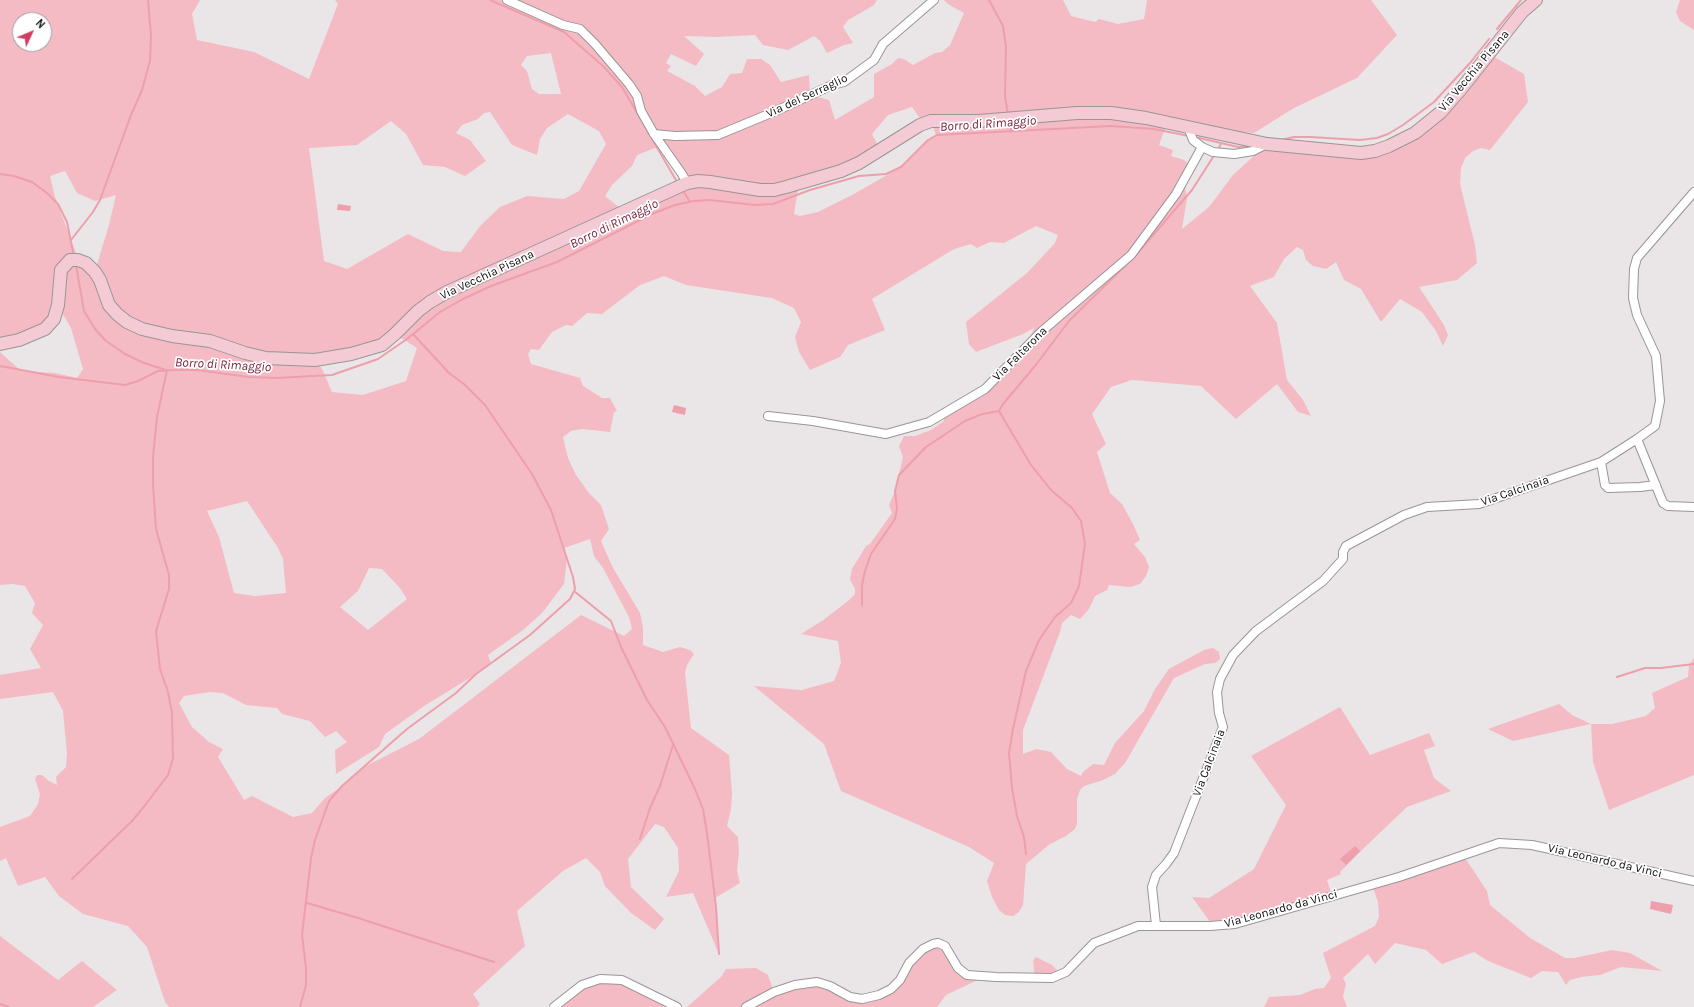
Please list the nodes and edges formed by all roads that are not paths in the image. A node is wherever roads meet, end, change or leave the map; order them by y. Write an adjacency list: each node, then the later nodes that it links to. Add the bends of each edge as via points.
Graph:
1 (507, 0): 5 (street, via 563,25 580,29 629,84)
2 (934, 0): 5 (street, Via del Serraglio, via 883,44 874,60 844,82 718,135)
3 (1536, 0): 6 (main road, Via Vecchia Pisana, via 1522,12 1441,112 1419,130 1401,140 1375,151 1361,152)
4 (1188, 127): 6 (main road, Via Vecchia Pisana); 7 (street, via 1193,140); 8 (main road, Via Vecchia Pisana, via 1146,118 1098,113 931,121 920,125 859,163 786,187 760,190 710,182)
5 (654, 134): 8 (street)
6 (1267, 144): 7 (street, Via Vecchia Pisana, via 1253,151 1234,154 1213,152)
7 (1202, 147): 11 (street, Via Falterona, via 1176,194 1131,255 1041,332 985,389 929,422 886,434)
8 (686, 183): 10 (main road, Via Vecchia Pisana, via 447,292 418,311 382,345 351,354 316,360 266,358 245,354 210,341 142,329 117,314 109,305 95,272 86,263 78,260 70,260 61,270 58,305 54,319 45,329 19,340)
9 (1694, 192): 12 (street, Via Calcinaia, via 1637,258 1634,269 1633,298 1636,315 1656,356 1660,401 1655,426)
10 (0, 344)
11 (768, 416)
12 (1638, 439): 13 (street, Via Calcinaia); 14 (street)
13 (1601, 462): 14 (street, via 1605,485 1608,488); 17 (street, Via Calcinaia, via 1479,504 1427,507 1404,515 1346,546 1343,559 1324,581 1256,631 1233,654 1220,679 1217,692 1224,727 1174,853 1156,875 1152,886)
14 (1656, 485): 15 (street, via 1663,502 1668,506)
15 (1694, 507)
16 (1694, 881): 17 (street, Via Leonardo da Vinci, via 1532,845 1499,843 1399,877 1235,924)
17 (1156, 925): 20 (street, Via Leonardo da Vinci, via 1138,926 1099,941 1066,972 1052,978 967,975 958,968 945,946 938,943 923,949 909,963 900,980 891,989 879,995 850,997 817,982 795,985 774,992)
18 (554, 1007): 19 (street, via 582,985 600,980 622,980)
19 (677, 1007)
20 (746, 1007)

